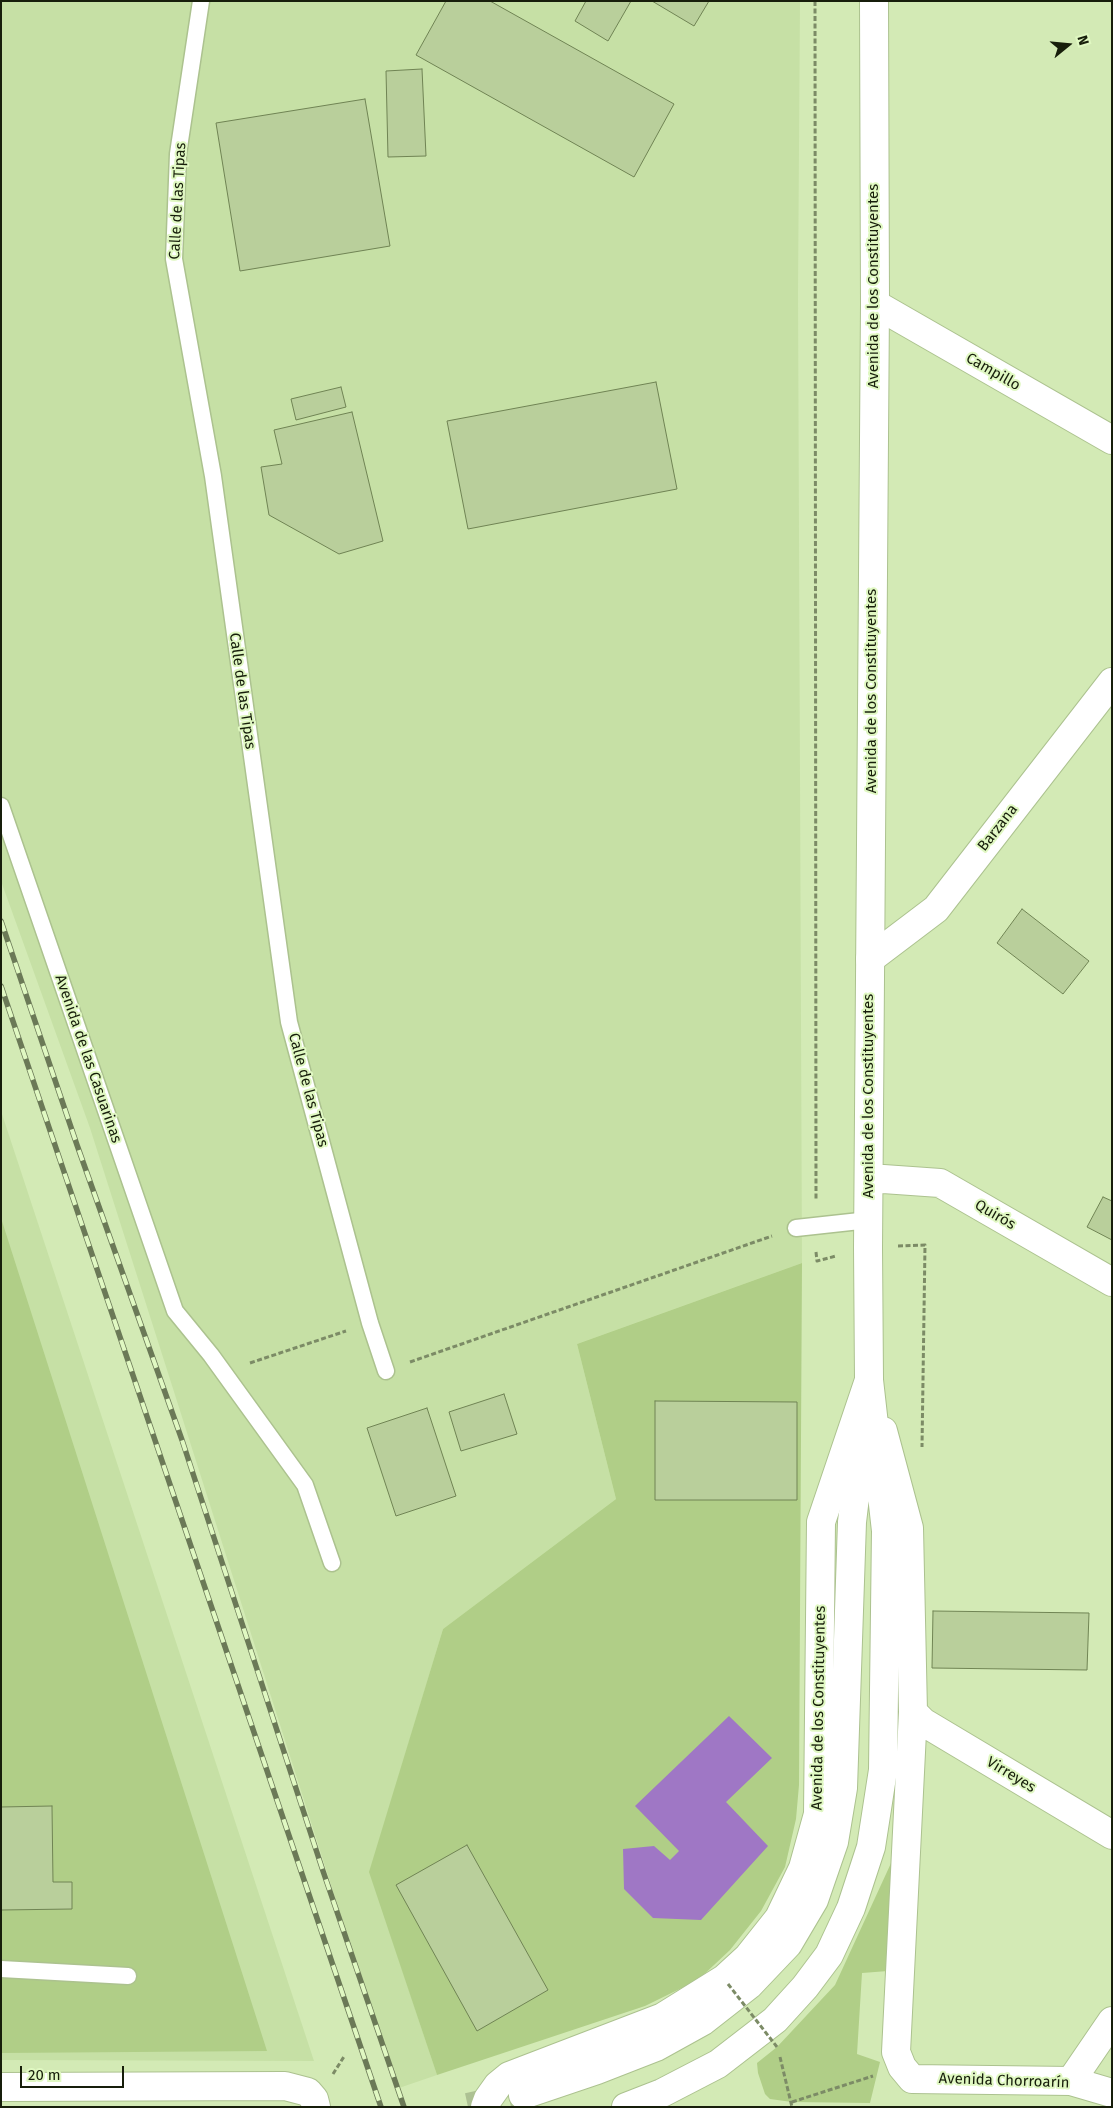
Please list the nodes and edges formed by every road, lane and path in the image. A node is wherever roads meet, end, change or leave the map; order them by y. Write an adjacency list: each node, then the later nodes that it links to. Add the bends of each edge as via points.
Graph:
1 (201, 1): 15 (lane, Calle de las Tipas, via 178,154 174,259 212,476 289,1022)
2 (815, 1): 11 (path)
3 (874, 1): 4 (street, Avenida de los Constituyentes)
4 (875, 304): 5 (street, Campillo); 8 (street, Avenida de los Constituyentes)
5 (1112, 440)
6 (1112, 682): 8 (street, Barzana, via 936,909)
7 (1, 806): 16 (lane, Avenida de las Casuarinas, via 175,1311)
8 (870, 959): 9 (street, Avenida de los Constituyentes)
9 (869, 1178): 10 (street, Avenida de los Constituyentes); 14 (street, Quirós, via 940,1183)
10 (869, 1220): 11 (lane); 13 (street, Avenida de los Constituyentes)
11 (816, 1224): 12 (lane); 13 (path, via 817,1261)
12 (796, 1228): 17 (path)
13 (868, 1248): 18 (street, Avenida de los Constituyentes)
14 (1112, 1282)
15 (370, 1323): 16 (path, via 250,1362 232,1364); 17 (lane, Calle de las Tipas)
16 (211, 1355): 19 (lane, via 304,1485)
17 (386, 1371)
18 (869, 1380): 20 (street, Avenida de los Constituyentes, via 909,1528); 32 (street, Avenida de los Constituyentes, via 852,1522 843,1788 834,1842 814,1900 788,1944 749,1985 703,2020 656,2047); 35 (street, Avenida de los Constituyentes, via 821,1522 818,1814 803,1868 779,1918 748,1957 724,1979 663,2017 509,2076 498,2085); 36 (street, Avenida de los Constituyentes, via 886,1532 883,1770 871,1847 851,1908 829,1954 806,1987 775,2020 718,2064 662,2093)
19 (332, 1564)
20 (913, 1712): 21 (street, Virreyes, via 923,1722); 28 (street, Avenida de los Constituyentes, via 896,2052)
21 (1112, 1835)
22 (1, 1969): 23 (lane)
23 (128, 1976)
24 (728, 1984): 26 (path, bridge)
25 (1112, 2021): 29 (street)
26 (777, 2047)
27 (779, 2054): 33 (path)
28 (902, 2067): 29 (street, Avenida Chorroarín, via 912,2079); 33 (path)
29 (1070, 2082): 31 (street, Avenida Chorroarín)
30 (1, 2087): 34 (street, via 285,2086 308,2092)
31 (1112, 2093)
32 (523, 2095)
33 (792, 2102): 37 (path)
34 (316, 2105)
35 (485, 2107)
36 (626, 2107)
37 (792, 2107)

